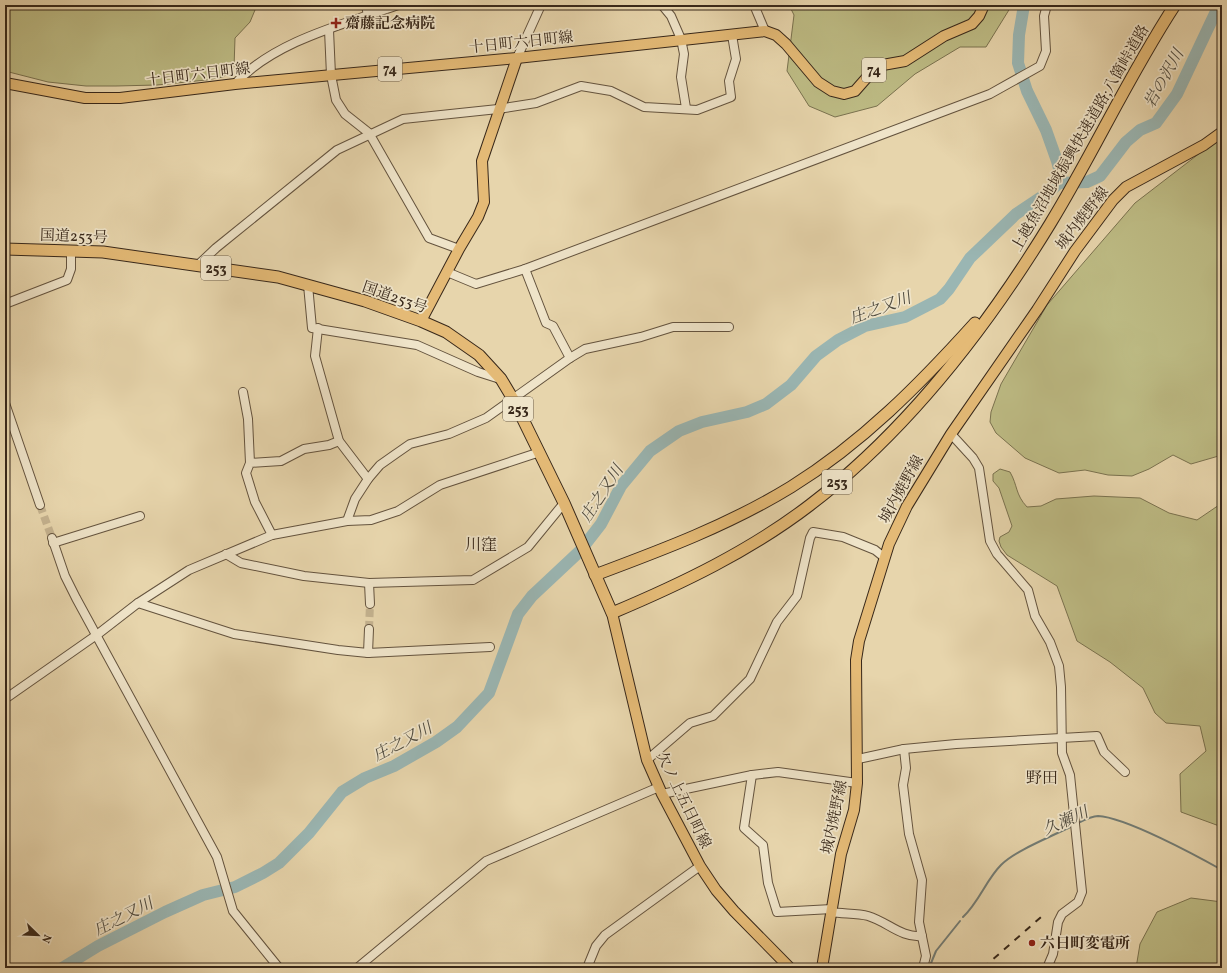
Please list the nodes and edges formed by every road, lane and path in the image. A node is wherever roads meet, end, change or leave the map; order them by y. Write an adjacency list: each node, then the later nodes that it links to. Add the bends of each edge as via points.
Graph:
1 (366, 5): 9 (street)
2 (398, 5): 9 (street)
3 (541, 5): 14 (street)
4 (662, 5): 13 (street, via 671,16)
5 (754, 5): 11 (street)
6 (984, 5): 11 (main road, 74, via 972,24 944,36 904,61 877,66 855,91 844,94 832,91 818,82 786,44 776,35)
7 (1047, 5): 26 (street, via 1044,16 1046,51 1040,66 990,94)
8 (1175, 5): 29 (highway, 上越魚沼地域振興快速道路;八箇峠道路 / 253, via 1066,198)
9 (368, 16): 10 (street)
10 (328, 30): 15 (street); 17 (street, via 297,41 247,71)
11 (765, 31): 12 (main road, 十日町六日町線 / 74)
12 (732, 35): 13 (main road, 十日町六日町線 / 74); 18 (street, via 736,59 729,80 731,97 697,110)
13 (681, 40): 14 (main road, 十日町六日町線 / 74); 18 (street, via 684,54 680,77)
14 (517, 58): 15 (main road, 十日町六日町線 / 74); 19 (main road)
15 (331, 75): 17 (main road, 十日町六日町線 / 74); 21 (street, via 336,100 345,114)
16 (5, 83): 17 (main road, 十日町六日町線 / 74, via 85,98 120,98)
17 (235, 84)
18 (686, 108): 19 (street, via 644,108 611,91 581,86 536,103)
19 (498, 109): 21 (street, via 403,119); 23 (main road, via 482,161 484,202)
20 (1222, 132): 39 (main road, 城内焼野線, via 1199,148 1126,187 1113,200 1066,263 1037,310)
21 (369, 133): 23 (street, via 428,238); 25 (street, via 337,150)
22 (5, 249): 24 (highway, 国道253号 / 253)
23 (459, 249): 27 (main road)
24 (71, 250): 25 (highway, 国道253号 / 253, via 118,253); 30 (street, via 67,280)
25 (198, 265): 28 (highway, 国道253号 / 253)
26 (525, 269): 27 (street, via 476,284); 34 (street, via 546,323 553,326)
27 (447, 272): 31 (main road)
28 (308, 285): 31 (highway, 国道253号 / 253, via 365,301); 33 (street, via 312,328)
29 (1009, 285): 51 (highway, 253, via 924,379 858,439 821,466 785,490 716,527); 55 (highway, 253, via 988,318 925,396 876,448 810,505 771,532 702,573)
30 (5, 304)
31 (421, 321): 35 (highway, 国道253号 / 253, via 446,332 479,356)
32 (729, 327): 34 (street, via 673,327 585,349)
33 (318, 328): 35 (street, via 417,345); 40 (street, via 315,356)
34 (570, 358): 37 (street)
35 (501, 380): 37 (highway, 国道253号 / 253)
36 (243, 392): 42 (street, via 248,418)
37 (514, 399): 41 (highway, 国道253号 / 253); 43 (street, via 486,418 450,434 410,444 380,465)
38 (5, 403): 45 (street)
39 (951, 434): 50 (main road, 城内焼野線, via 907,506); 61 (street, via 979,468 990,541 997,554 1028,590 1035,616 1050,642 1059,666)
40 (339, 441): 42 (street, via 304,449 281,461); 43 (street)
41 (540, 452): 44 (highway, 国道253号 / 253); 47 (street, via 440,485 398,511 371,520)
42 (250, 463): 48 (street, via 246,473 255,502)
43 (368, 479): 47 (street, via 355,498)
44 (564, 503): 51 (highway, 国道253号 / 253); 52 (street, via 528,546 473,580)
45 (40, 505)
46 (140, 516): 57 (street, via 52,541 65,576)
47 (347, 521): 48 (street)
48 (272, 535): 49 (street)
49 (226, 554): 52 (street, via 241,564 304,576); 53 (street, via 189,570)
50 (885, 558): 63 (main road, 城内焼野線, via 859,641 856,660); 64 (street, via 875,550 843,537 813,532 797,596 777,622 750,680 713,716 690,723)
51 (595, 575): 55 (highway, 国道253号 / 253)
52 (370, 582): 54 (street)
53 (138, 602): 57 (street); 59 (street, via 234,634)
54 (370, 604)
55 (612, 613): 64 (main road, 欠ノ上五日町線)
56 (369, 629): 59 (street)
57 (98, 634): 60 (street); 72 (street, via 217,857 233,911)
58 (490, 647): 59 (street)
59 (368, 653)
60 (5, 699)
61 (1063, 739): 62 (street); 65 (street, via 1097,736 1104,752); 78 (street, via 1062,753 1070,776 1082,892 1078,902 1062,914 1058,922 1053,954)
62 (904, 749): 63 (street); 71 (street, via 906,768 903,785 909,834 922,880 919,922)
63 (858, 759): 67 (main road, 城内焼野線)
64 (647, 760): 68 (main road, 欠ノ上五日町線)
65 (1125, 772)
66 (752, 775): 67 (street, via 778,772); 68 (street); 70 (street, via 744,828 763,845 768,883 776,912)
67 (857, 783): 70 (main road, 城内焼野線, via 854,810 841,854)
68 (660, 790): 69 (main road, 欠ノ上五日町線); 73 (street, via 486,861)
69 (700, 866): 74 (street, via 605,935 596,946); 75 (main road, 欠ノ上五日町線, via 734,911)
70 (832, 911): 71 (street, via 867,916 886,922 898,932); 76 (main road, 城内焼野線)
71 (922, 936): 77 (street, via 926,956)
72 (279, 968)
73 (357, 968)
74 (587, 968)
75 (790, 968)
76 (822, 968)
77 (923, 968)
78 (1047, 968)

